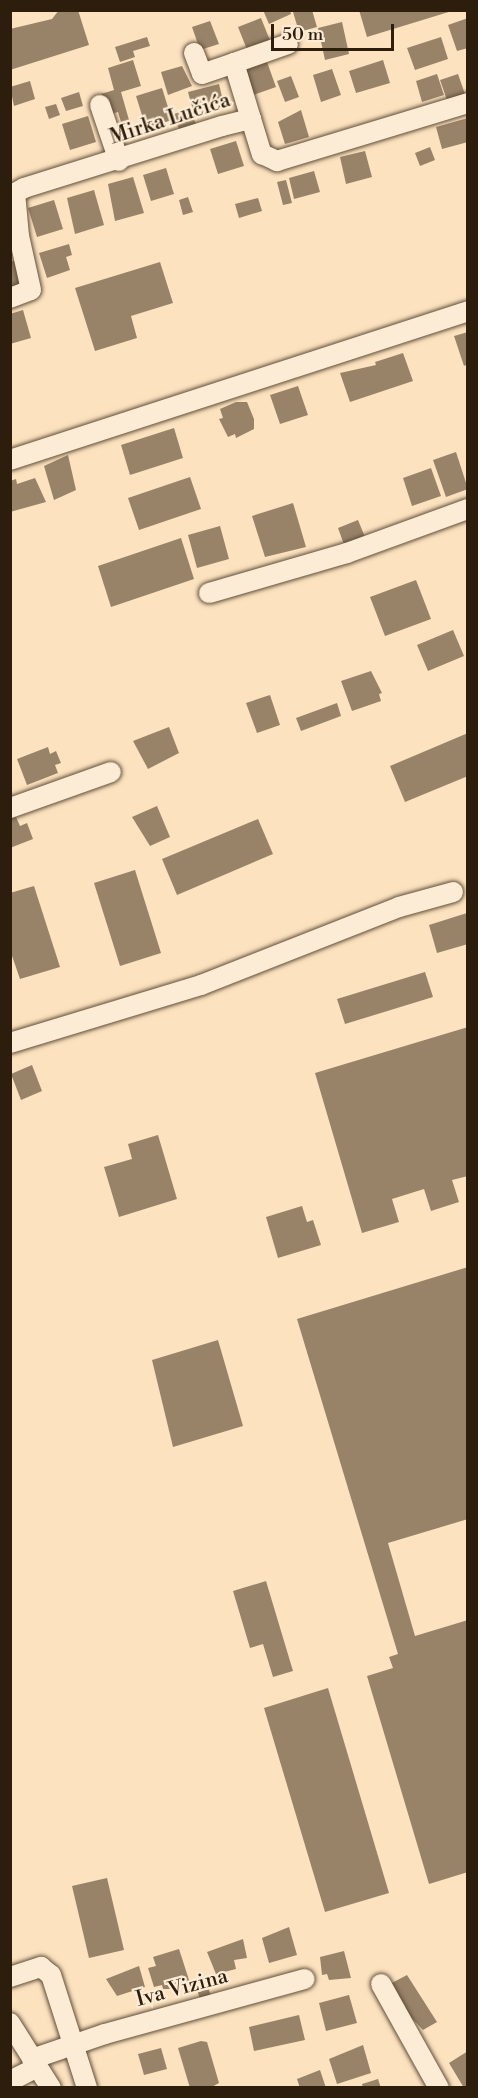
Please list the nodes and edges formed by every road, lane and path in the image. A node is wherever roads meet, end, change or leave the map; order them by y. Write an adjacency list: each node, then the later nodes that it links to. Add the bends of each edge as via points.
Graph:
1 (288, 44): 3 (street)
2 (194, 53): 3 (street, via 202,74)
3 (234, 63): 6 (street)
4 (468, 103): 6 (street, Mirka Lučića, via 277,161 262,154)
5 (100, 105): 7 (street)
6 (251, 119): 7 (street, Mirka Lučića)
7 (119, 161): 8 (street, Mirka Lučića, via 15,193)
8 (15, 237): 9 (street, via 31,290)
9 (10, 298)
10 (468, 310): 11 (street)
11 (10, 460)
12 (468, 509): 13 (street, via 347,553)
13 (208, 593)
14 (111, 772): 15 (street)
15 (10, 808)
16 (453, 892): 17 (street, via 390,910 201,985)
17 (10, 1043)
18 (10, 1977): 22 (street, via 32,1968 46,1970)
19 (304, 1979): 22 (street, Iva Vizina)
20 (381, 1984): 27 (street)
21 (10, 2023): 23 (street)
22 (72, 2044): 23 (street, Iva Vizina); 26 (street)
23 (35, 2063): 24 (street, Iva Vizina); 25 (street)
24 (10, 2081)
25 (51, 2088)
26 (87, 2088)
27 (439, 2088)

